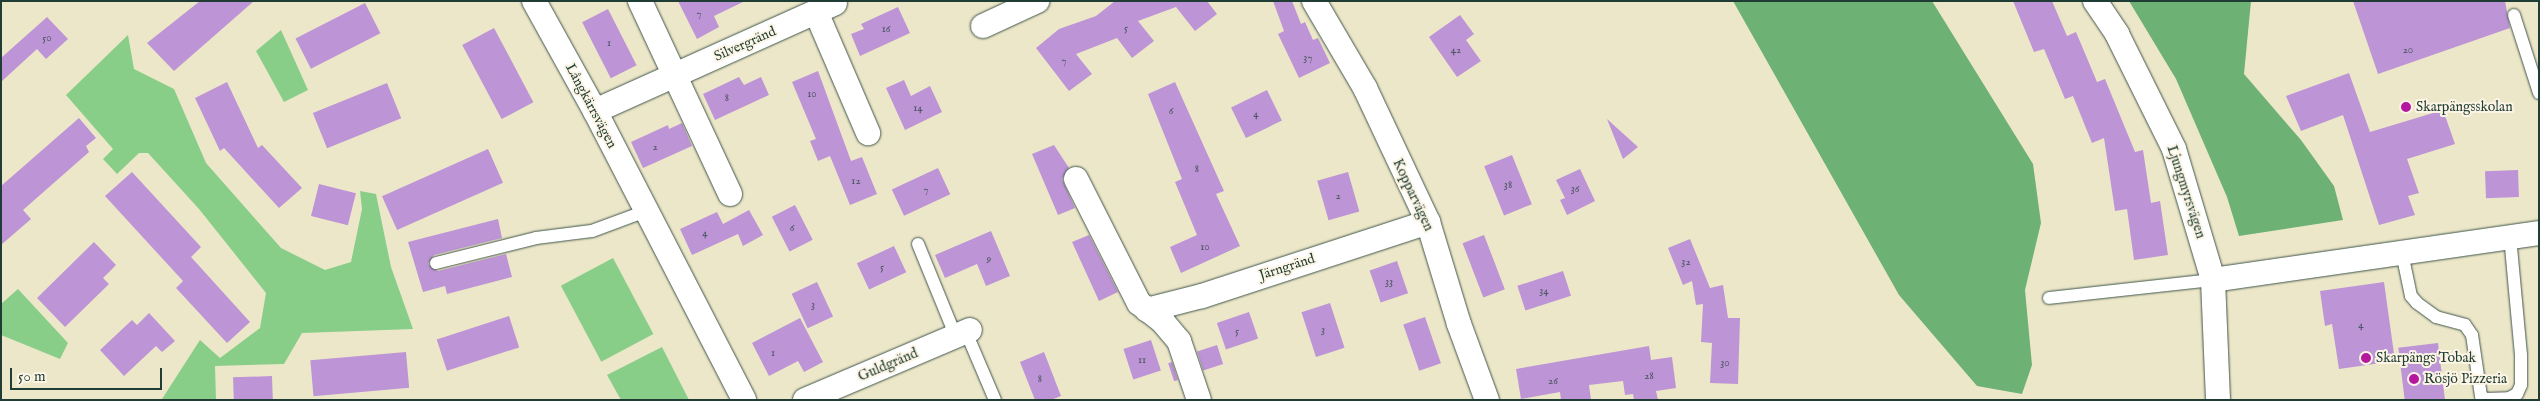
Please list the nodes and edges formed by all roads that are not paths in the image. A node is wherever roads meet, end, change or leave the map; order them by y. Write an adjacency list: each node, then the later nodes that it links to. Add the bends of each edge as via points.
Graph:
1 (534, 1): 11 (street, Långkärrsvägen)
2 (640, 1): 9 (street)
3 (1036, 1): 8 (street)
4 (1314, 1): 16 (street, Kopparvägen, via 1364,88)
5 (2095, 1): 22 (street, Ljungmyrsvägen, via 2117,34 2174,149)
6 (825, 6): 9 (street, Silvergränd); 12 (street, Silvergränd)
7 (2514, 15): 10 (lane)
8 (983, 26)
9 (673, 76): 11 (street, Silvergränd); 14 (street)
10 (2539, 93)
11 (595, 111): 15 (street, Långkärrsvägen)
12 (868, 133)
13 (1076, 179): 24 (street, via 1139,303)
14 (730, 194)
15 (646, 211): 21 (lane, via 592,231 536,238); 26 (street, Långkärrsvägen)
16 (1428, 222): 24 (street, Järngränd, via 1202,296); 30 (street, Kopparvägen, via 1459,324)
17 (2539, 233): 18 (street)
18 (2510, 237): 20 (street); 20 (lane, via 2521,385 2517,394 2509,398 2486,399 2481,396 2472,335 2465,325 2436,317 2411,296)
19 (918, 244): 25 (lane)
20 (2402, 253): 22 (street)
21 (436, 263)
22 (2213, 280): 23 (lane); 31 (street, Ljungmyrsvägen)
23 (2049, 298)
24 (1147, 310): 29 (street, via 1163,322 1179,341)
25 (964, 333): 27 (street, Guldgränd); 28 (lane)
26 (744, 400)
27 (806, 400)
28 (995, 400)
29 (1198, 400)
30 (1488, 400)
31 (2218, 400)

